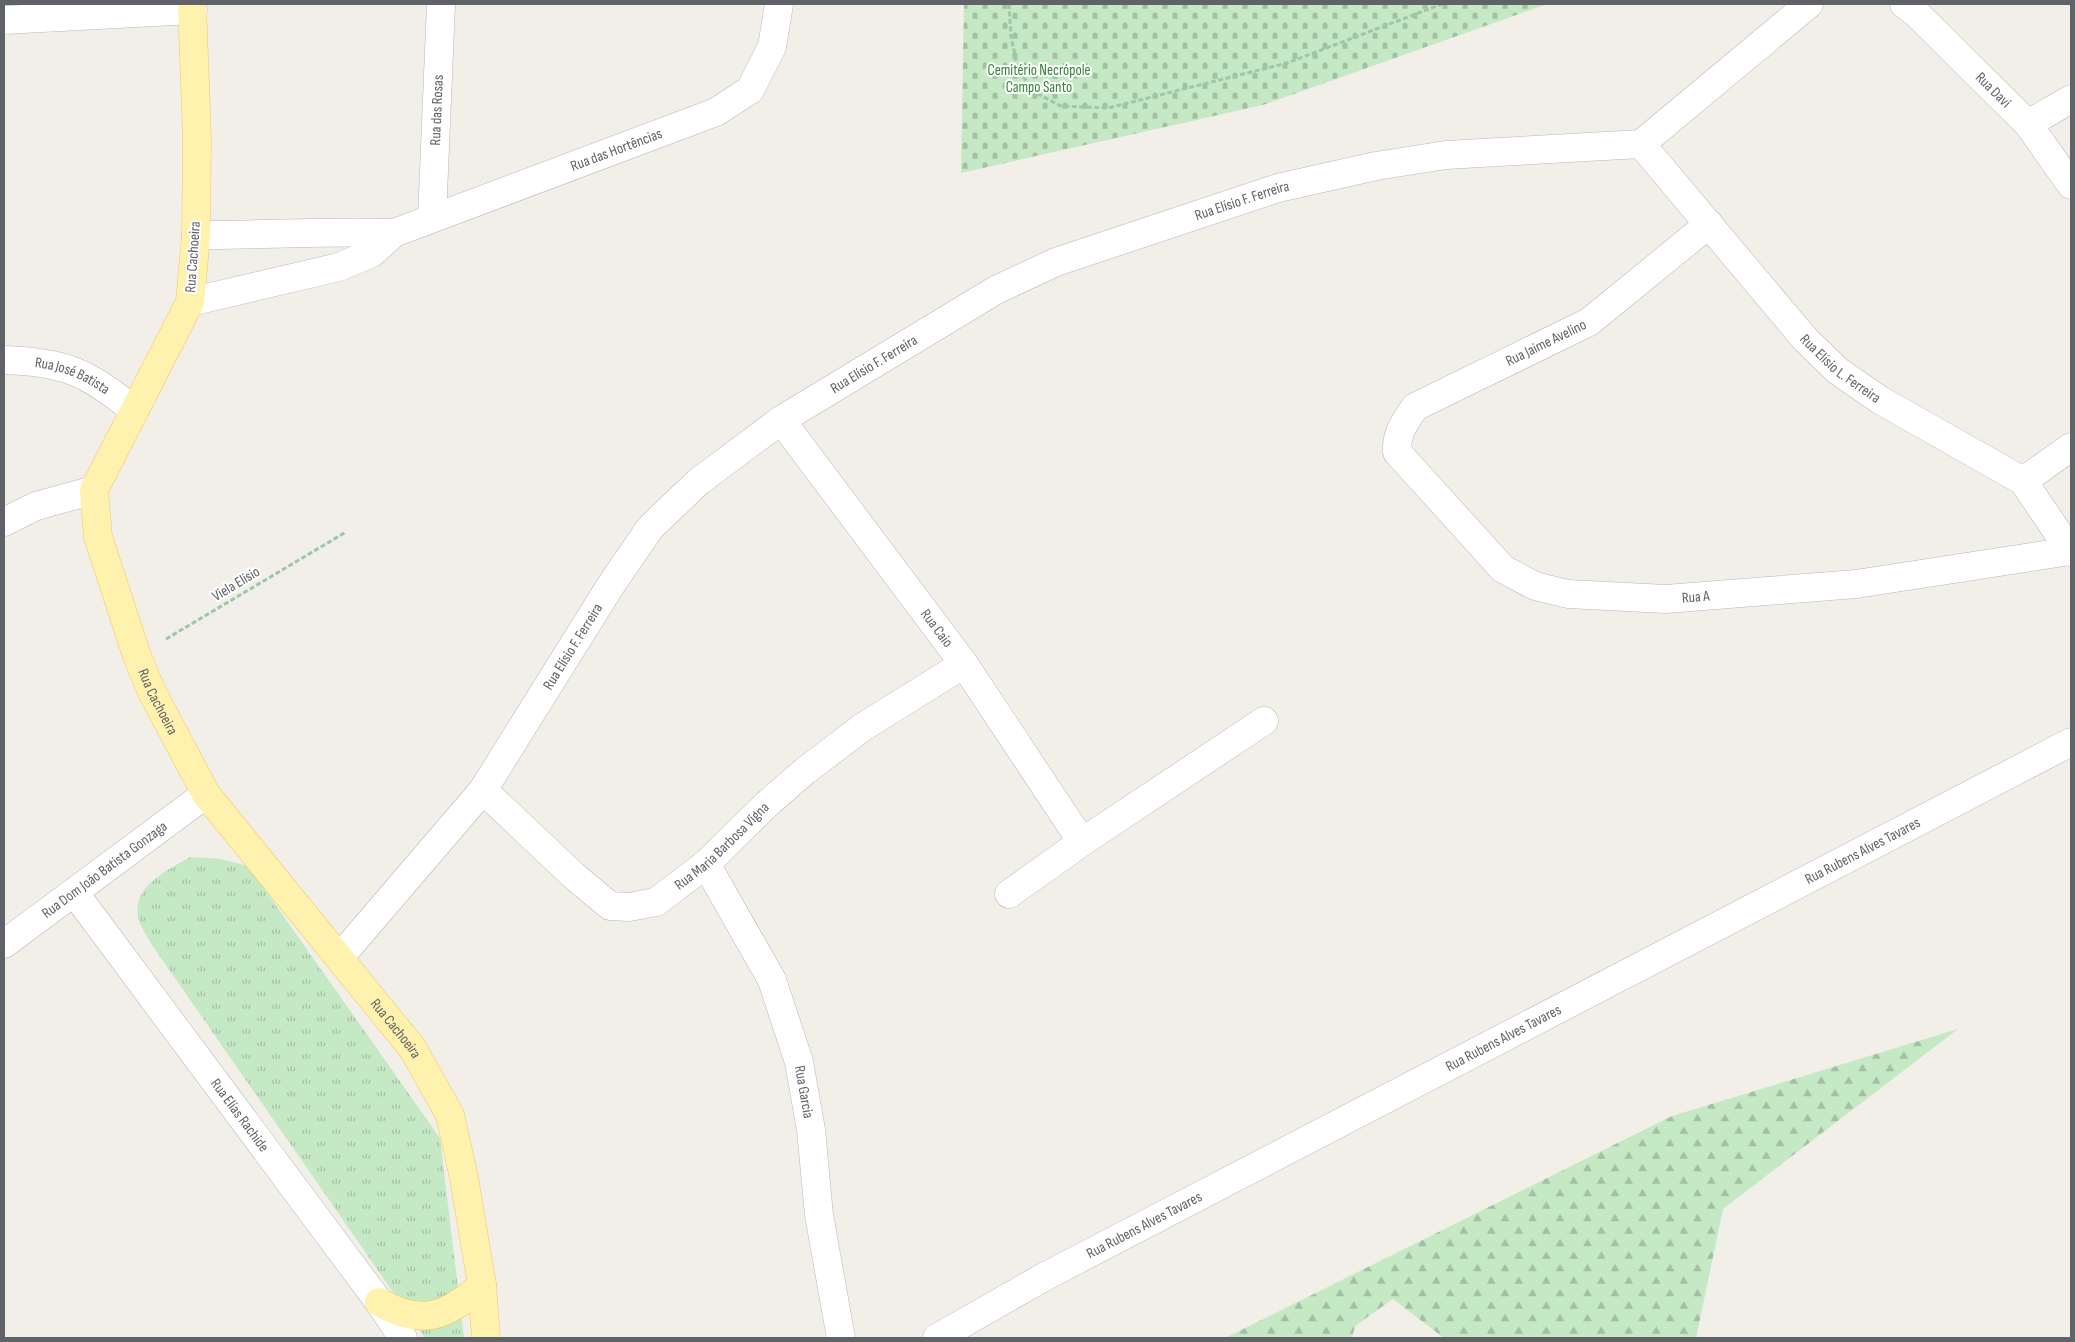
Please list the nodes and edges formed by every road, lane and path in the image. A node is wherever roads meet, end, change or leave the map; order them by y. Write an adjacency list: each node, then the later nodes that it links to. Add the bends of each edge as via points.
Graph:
1 (441, 4): 13 (street, Rua das Rosas)
2 (778, 4): 13 (street, Rua das Hortências, via 772,47 750,90 716,112)
3 (1009, 4): 4 (path, via 1011,37 1018,68 1034,92 1061,106 1108,108 1287,63)
4 (1442, 4)
5 (1809, 4): 11 (street)
6 (1904, 4): 10 (street, Rua Davi)
7 (192, 7): 8 (street); 16 (main road, Rua Cachoeira, via 197,138)
8 (4, 20)
9 (2071, 99): 10 (street)
10 (2028, 124): 12 (street, Rua Davi)
11 (1641, 144): 14 (street, Rua Elísio L. Ferreira); 20 (street, Rua Elísio F. Ferreira, via 1446,155 1376,166 1278,188 1056,262 996,290)
12 (2071, 185)
13 (432, 218): 15 (street, Rua das Hortências)
14 (1709, 224): 21 (street, Rua Jaime Avelino, via 1589,322 1415,407); 23 (street, Rua Elísio L. Ferreira, via 1805,339 1838,371 1880,400)
15 (394, 233): 16 (street, Rua das Hortências); 17 (street, Rua das Hortências, via 372,253 339,267)
16 (196, 235): 17 (main road, Rua Cachoeira)
17 (190, 302): 19 (main road, Rua Cachoeira)
18 (4, 360): 19 (street, Rua José Batista, via 68,367 101,384)
19 (134, 410): 24 (main road, Rua Cachoeira)
20 (781, 420): 29 (street, Rua Caio); 32 (street, Rua Elísio F. Ferreira, via 698,482 650,528)
21 (1400, 430): 27 (street, Rua A, via 1397,452 1503,569 1535,586 1568,594 1666,600 1856,584)
22 (2071, 447): 23 (street)
23 (2023, 481): 27 (street, Rua Elísio L. Ferreira)
24 (94, 490): 25 (street, via 36,506); 28 (main road, Rua Cachoeira, via 98,537)
25 (4, 522)
26 (346, 532): 28 (path, Viela Elísio)
27 (2071, 552)
28 (137, 656): 33 (main road, Rua Cachoeira, via 152,692)
29 (964, 664): 34 (street, Rua Caio); 35 (street, Rua Maria Barbosa Vigna, via 863,727 805,771)
30 (1264, 722): 34 (street)
31 (2071, 742): 45 (street, Rua Rubens Alves Tavares, via 1044,1277)
32 (483, 790): 35 (street, Rua Maria Barbosa Vigna, via 610,906 629,908 656,902); 39 (street, Rua Elísio F. Ferreira)
33 (206, 794): 36 (street, Rua Dom João Batista Gonzaga); 39 (main road, Rua Cachoeira)
34 (1082, 842): 37 (street)
35 (706, 864): 44 (street, Rua Garcia, via 772,980 799,1062 811,1130 818,1215)
36 (74, 892): 38 (street, Rua Dom João Batista Gonzaga); 41 (street, Rua Elías Rachide)
37 (1009, 894)
38 (4, 944)
39 (340, 957): 40 (main road, Rua Cachoeira, via 413,1049 450,1115)
40 (482, 1285): 41 (main road, via 464,1302 441,1314 408,1314); 43 (main road, Rua Cachoeira)
41 (379, 1302): 42 (street, Rua Elías Rachide)
42 (403, 1338)
43 (486, 1338)
44 (841, 1338)
45 (937, 1338)

